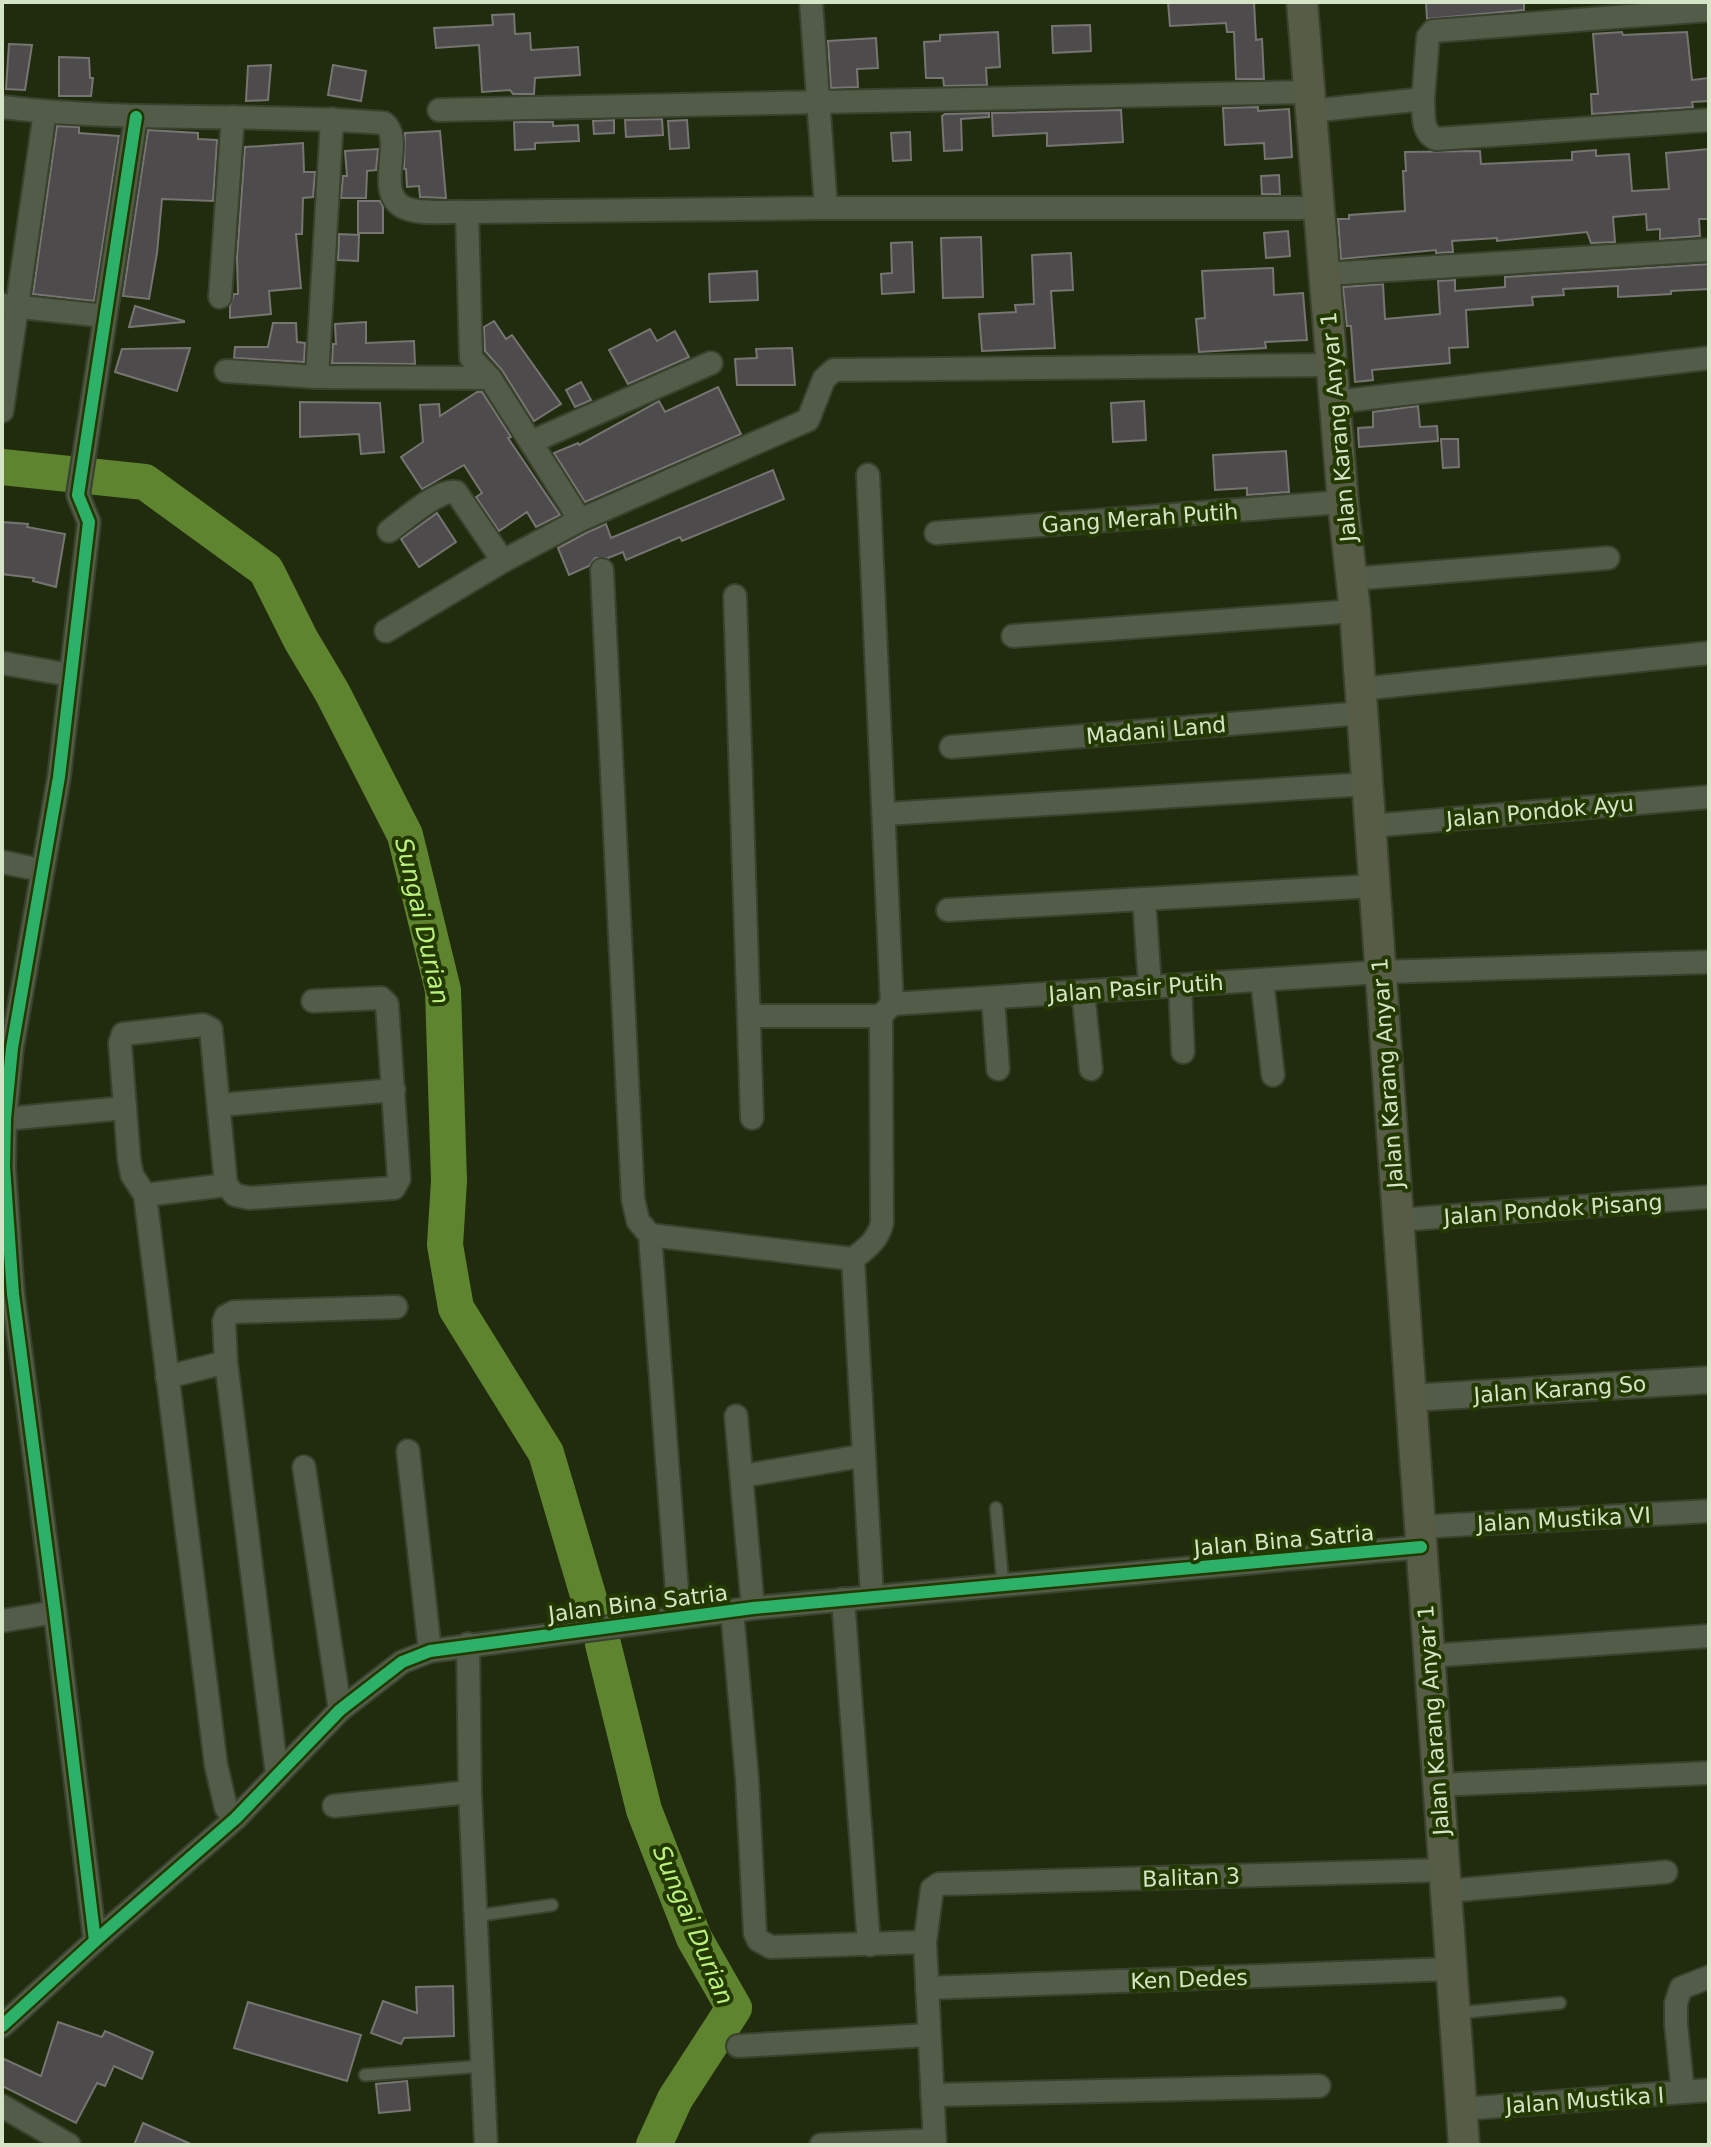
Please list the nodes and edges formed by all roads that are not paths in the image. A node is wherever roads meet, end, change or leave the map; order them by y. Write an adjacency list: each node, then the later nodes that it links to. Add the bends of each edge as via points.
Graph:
1 (811, 2): 5 (street)
2 (1302, 2): 6 (main road, Jalan Karang Anyar 1)
3 (1709, 10): 4 (street, via 1433,31 1428,37)
4 (1423, 99): 6 (street); 13 (street, via 1425,127 1436,139)
5 (820, 100): 6 (street); 8 (street); 14 (street)
6 (1310, 101): 15 (main road, Jalan Karang Anyar 1)
7 (2, 107): 9 (street)
8 (439, 110)
9 (45, 112): 10 (street); 20 (street)
10 (136, 117): 11 (street); 21 (street)
11 (233, 117): 12 (street); 19 (street)
12 (332, 119): 16 (street, via 389,127 390,190 396,203 410,210); 26 (street)
13 (1709, 120)
14 (826, 208): 15 (street); 16 (street)
15 (1317, 208): 18 (main road, Jalan Karang Anyar 1)
16 (467, 212): 27 (street, via 470,352)
17 (1709, 250): 18 (street)
18 (1325, 274): 24 (main road, Jalan Karang Anyar 1)
19 (220, 297)
20 (10, 306): 21 (street); 29 (street)
21 (105, 316): 46 (street, via 78,495 89,522)
22 (1709, 358): 28 (street)
23 (711, 363): 30 (street)
24 (1332, 365): 28 (main road, Jalan Karang Anyar 1); 33 (street, via 834,370 824,379 808,420)
25 (226, 371): 26 (street)
26 (317, 377): 27 (street)
27 (490, 378): 30 (street)
28 (1335, 402): 32 (main road, Jalan Karang Anyar 1)
29 (2, 411)
30 (531, 442): 33 (street)
31 (868, 475): 51 (street)
32 (1343, 502): 35 (street, Gang Merah Putih); 39 (main road, Jalan Karang Anyar 1)
33 (580, 520): 37 (street)
34 (389, 531): 37 (street, via 439,495 456,492)
35 (936, 533)
36 (1608, 558): 39 (street)
37 (503, 561): 42 (street)
38 (602, 570): 83 (street, via 633,1199 638,1221)
39 (1351, 579): 41 (main road, Jalan Karang Anyar 1)
40 (735, 596): 67 (street)
41 (1355, 611): 43 (street); 47 (main road, Jalan Karang Anyar 1)
42 (386, 631)
43 (1013, 636)
44 (1709, 653): 47 (street, Madani Land)
45 (2, 663): 46 (street)
46 (70, 675): 54 (street, via 59,777)
47 (1361, 701): 48 (street, Madani Land); 49 (main road, Jalan Karang Anyar 1)
48 (951, 747)
49 (1368, 784): 51 (street); 52 (main road, Jalan Karang Anyar 1)
50 (1709, 797): 52 (street, Jalan Pondok Ayu)
51 (885, 814): 66 (street)
52 (1370, 826): 55 (main road, Jalan Karang Anyar 1)
53 (2, 862): 54 (street)
54 (41, 870): 68 (street)
55 (1374, 886): 56 (street); 59 (main road, Jalan Karang Anyar 1)
56 (1144, 899): 57 (street); 62 (street)
57 (948, 910)
58 (1709, 962): 59 (street, Jalan Pasir Putih)
59 (1380, 972): 60 (street, Jalan Pasir Putih); 82 (main road, Jalan Karang Anyar 1)
60 (1262, 980): 61 (street, Jalan Pasir Putih); 72 (street)
61 (1180, 985): 62 (street, Jalan Pasir Putih); 69 (street)
62 (1150, 987): 63 (street, Jalan Pasir Putih)
63 (1083, 992): 64 (street, Jalan Pasir Putih); 71 (street)
64 (993, 998): 66 (street, Jalan Pasir Putih); 70 (street)
65 (313, 1001): 73 (street, via 384,1000)
66 (886, 1010): 67 (street, Jalan Pasir Putih); 84 (street, via 882,1223 874,1242)
67 (749, 1016): 76 (street)
68 (7, 1049): 77 (street)
69 (1183, 1052)
70 (998, 1069)
71 (1091, 1069)
72 (1273, 1075)
73 (394, 1090): 74 (street); 79 (street, via 399,1179 394,1188 249,1198 235,1195)
74 (220, 1105): 75 (street, via 211,1029 203,1025 123,1034); 79 (street)
75 (124, 1108): 77 (street); 80 (street, via 132,1175)
76 (752, 1118)
77 (5, 1119): 78 (street)
78 (3, 1168): 85 (street)
79 (226, 1185): 80 (street)
80 (145, 1195): 88 (street)
81 (1709, 1197): 82 (street, Jalan Pondok Pisang)
82 (1398, 1220): 90 (main road, Jalan Karang Anyar 1)
83 (650, 1235): 84 (street); 104 (street)
84 (853, 1259): 93 (street)
85 (8, 1295): 103 (street)
86 (396, 1307): 87 (street, via 229,1313 224,1321)
87 (226, 1362): 88 (street); 112 (street)
88 (167, 1377): 116 (street, via 216,1765 226,1808)
89 (1709, 1380): 90 (street, Jalan Karang So)
90 (1410, 1398): 98 (main road, Jalan Karang Anyar 1)
91 (736, 1416): 95 (street)
92 (408, 1451): 108 (street)
93 (862, 1456): 95 (street); 100 (street)
94 (304, 1467): 110 (street)
95 (742, 1476): 102 (street)
96 (996, 1508): 99 (lane)
97 (1709, 1511): 98 (street, Jalan Mustika VI)
98 (1420, 1537): 99 (street, Jalan Bina Satria); 109 (main road, Jalan Karang Anyar 1)
99 (1003, 1585): 100 (street, Jalan Bina Satria)
100 (872, 1596): 101 (street, Jalan Bina Satria)
101 (843, 1599): 102 (street, Jalan Bina Satria); 123 (street)
102 (743, 1610): 104 (street, Jalan Bina Satria); 123 (street, via 755,1933 771,1947)
103 (55, 1612): 105 (street); 121 (street)
104 (679, 1618): 107 (street, Jalan Bina Satria)
105 (2, 1621)
106 (1709, 1636): 109 (street)
107 (468, 1644): 108 (street, Jalan Bina Satria); 114 (street)
108 (430, 1651): 110 (street, Jalan Bina Satria, via 402,1662)
109 (1428, 1656): 113 (main road, Jalan Karang Anyar 1)
110 (340, 1710): 112 (street, Jalan Bina Satria)
111 (1709, 1773): 113 (street)
112 (277, 1775): 116 (street, Jalan Bina Satria)
113 (1437, 1785): 118 (main road, Jalan Karang Anyar 1)
114 (470, 1792): 115 (street); 120 (street)
115 (334, 1806)
116 (236, 1818): 121 (street, Jalan Bina Satria)
117 (1666, 1872): 118 (street, Balitan 3)
118 (1445, 1881): 122 (street, Balitan 3, via 939,1884 929,1897); 124 (main road, Jalan Karang Anyar 1)
119 (552, 1905): 120 (lane)
120 (475, 1916): 132 (street)
121 (95, 1941): 129 (street, Jalan Bina Satria)
122 (925, 1942): 123 (street); 126 (street)
123 (869, 1945)
124 (1451, 1969): 126 (street, Ken Dedes); 128 (main road, Jalan Karang Anyar 1)
125 (1709, 1977): 136 (street, via 1681,1988 1676,2003)
126 (927, 1988): 130 (street)
127 (1560, 2003): 128 (lane)
128 (1456, 2013): 139 (main road, Jalan Karang Anyar 1)
129 (2, 2026)
130 (929, 2035): 131 (street); 137 (street)
131 (738, 2046)
132 (483, 2066): 133 (lane); 142 (street)
133 (365, 2075)
134 (1319, 2086): 137 (street)
135 (1709, 2090): 136 (street, Jalan Mustika I)
136 (1683, 2092): 139 (street, Jalan Mustika I)
137 (932, 2095): 140 (street)
138 (2, 2106): 141 (street)
139 (1461, 2109): 144 (main road, Jalan Karang Anyar 1)
140 (935, 2142): 143 (street)
141 (69, 2145)
142 (486, 2145)
143 (821, 2145)
144 (1464, 2145)

